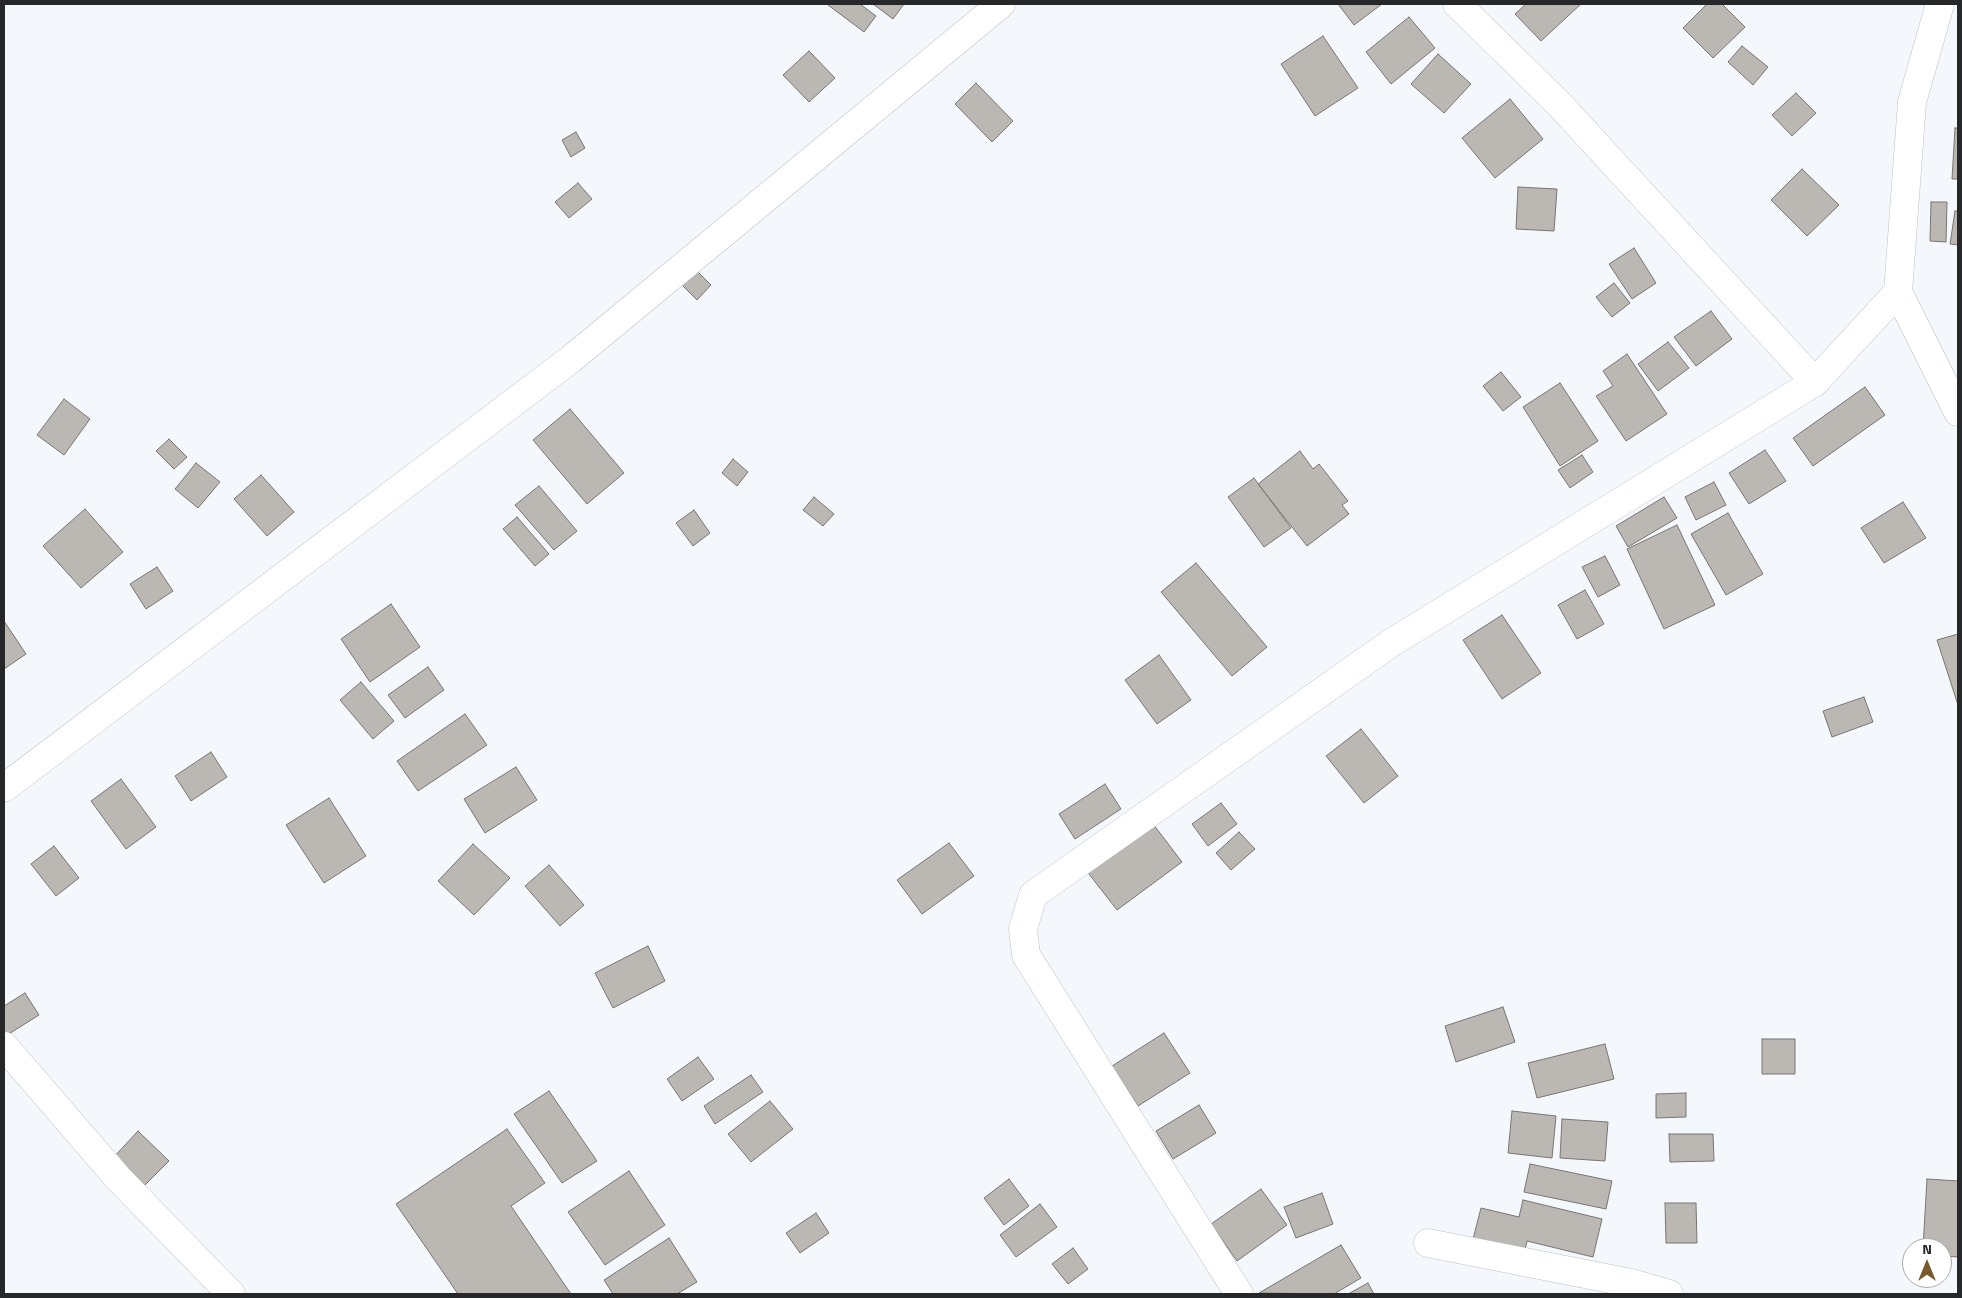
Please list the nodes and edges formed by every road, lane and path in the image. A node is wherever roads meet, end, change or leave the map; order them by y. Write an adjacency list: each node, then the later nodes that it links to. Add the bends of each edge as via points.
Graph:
1 (1001, 4): 7 (street, via 571,359)
2 (1457, 4): 5 (street, via 1559,104)
3 (1940, 4): 4 (street, via 1912,102)
4 (1898, 292): 5 (street); 6 (street)
5 (1815, 382): 12 (street, via 1391,643 1033,895 1023,929 1026,955)
6 (1958, 412)
7 (4, 788)
8 (4, 1046): 11 (street, via 118,1178)
9 (1428, 1243): 10 (street)
10 (1630, 1289): 13 (street)
11 (230, 1294)
12 (1239, 1294)
13 (1669, 1294)

